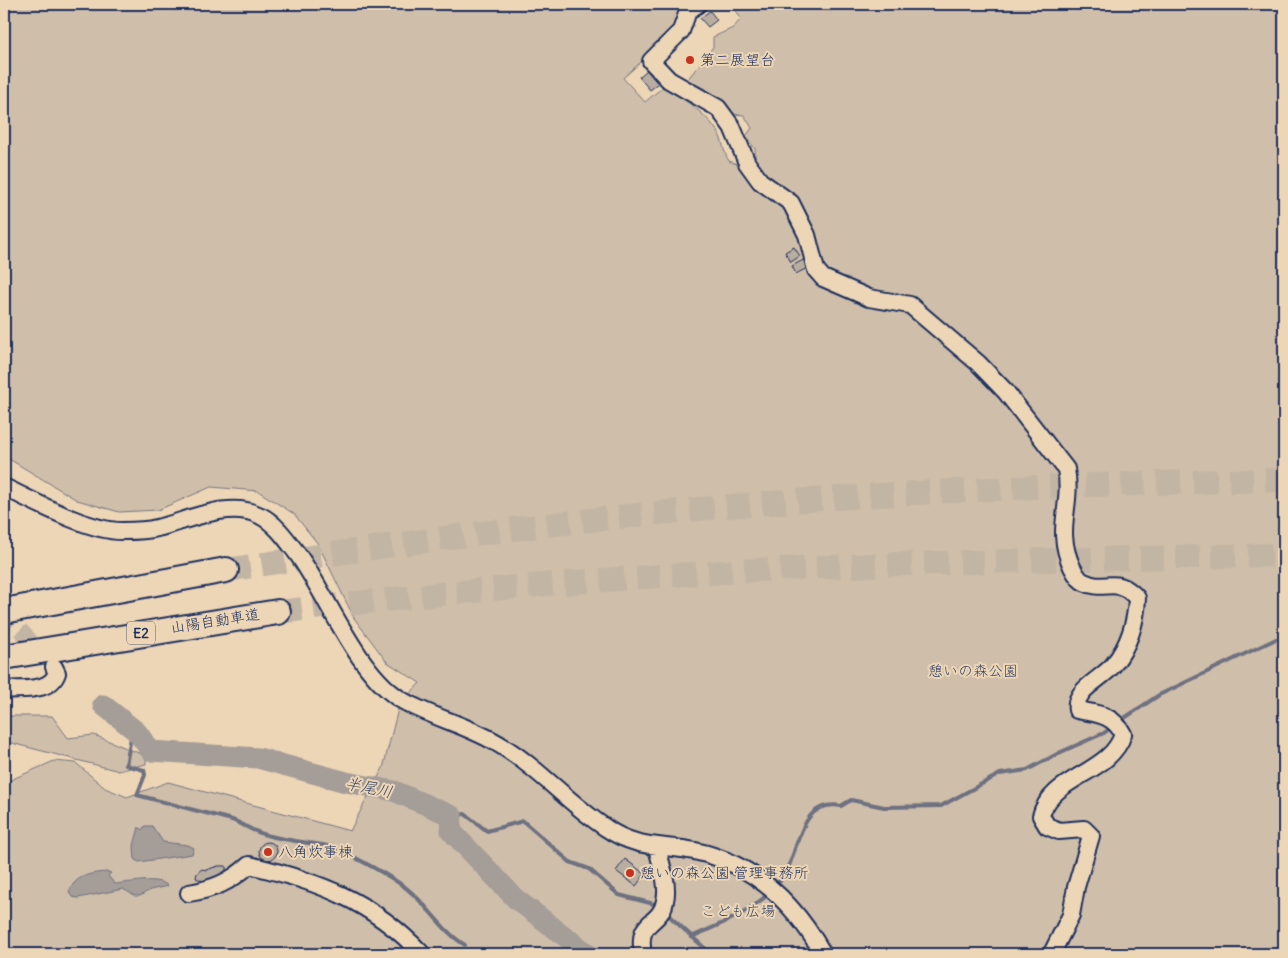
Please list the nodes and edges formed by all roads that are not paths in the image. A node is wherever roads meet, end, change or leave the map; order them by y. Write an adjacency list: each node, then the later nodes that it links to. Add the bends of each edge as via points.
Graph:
1 (698, 4): 14 (street, via 688,11 682,31 652,61 669,80 718,108 732,127 747,163 760,181 791,203 807,236 816,270 823,278 869,298 910,305 978,363 1006,392 1066,469 1069,484 1063,530 1065,553 1075,573 1083,582 1099,586 1119,584 1137,598 1129,639 1114,664 1080,693 1076,702 1077,710 1109,717 1118,723 1123,734 1119,746 1044,804 1041,816 1047,826 1059,831 1084,829 1091,836 1071,915)
2 (4, 487): 9 (street, via 81,522 119,531 156,529 199,516 238,510 261,516 284,536 309,570 377,679 404,702 501,745 606,828 634,842)
3 (226, 570): 4 (highway)
4 (4, 611)
5 (278, 612): 6 (highway, 山陽自動車道 / E2)
6 (4, 657)
7 (54, 667): 8 (street, via 57,673 47,686)
8 (4, 690)
9 (657, 848): 12 (street, via 667,889 662,910 644,930 641,940); 13 (street, via 684,849 728,862 765,883 779,894 813,935)
10 (189, 893): 11 (street, via 210,890 228,882 249,865 291,874 364,906 397,930)
11 (422, 954)
12 (643, 954)
13 (823, 954)
14 (1054, 954)

